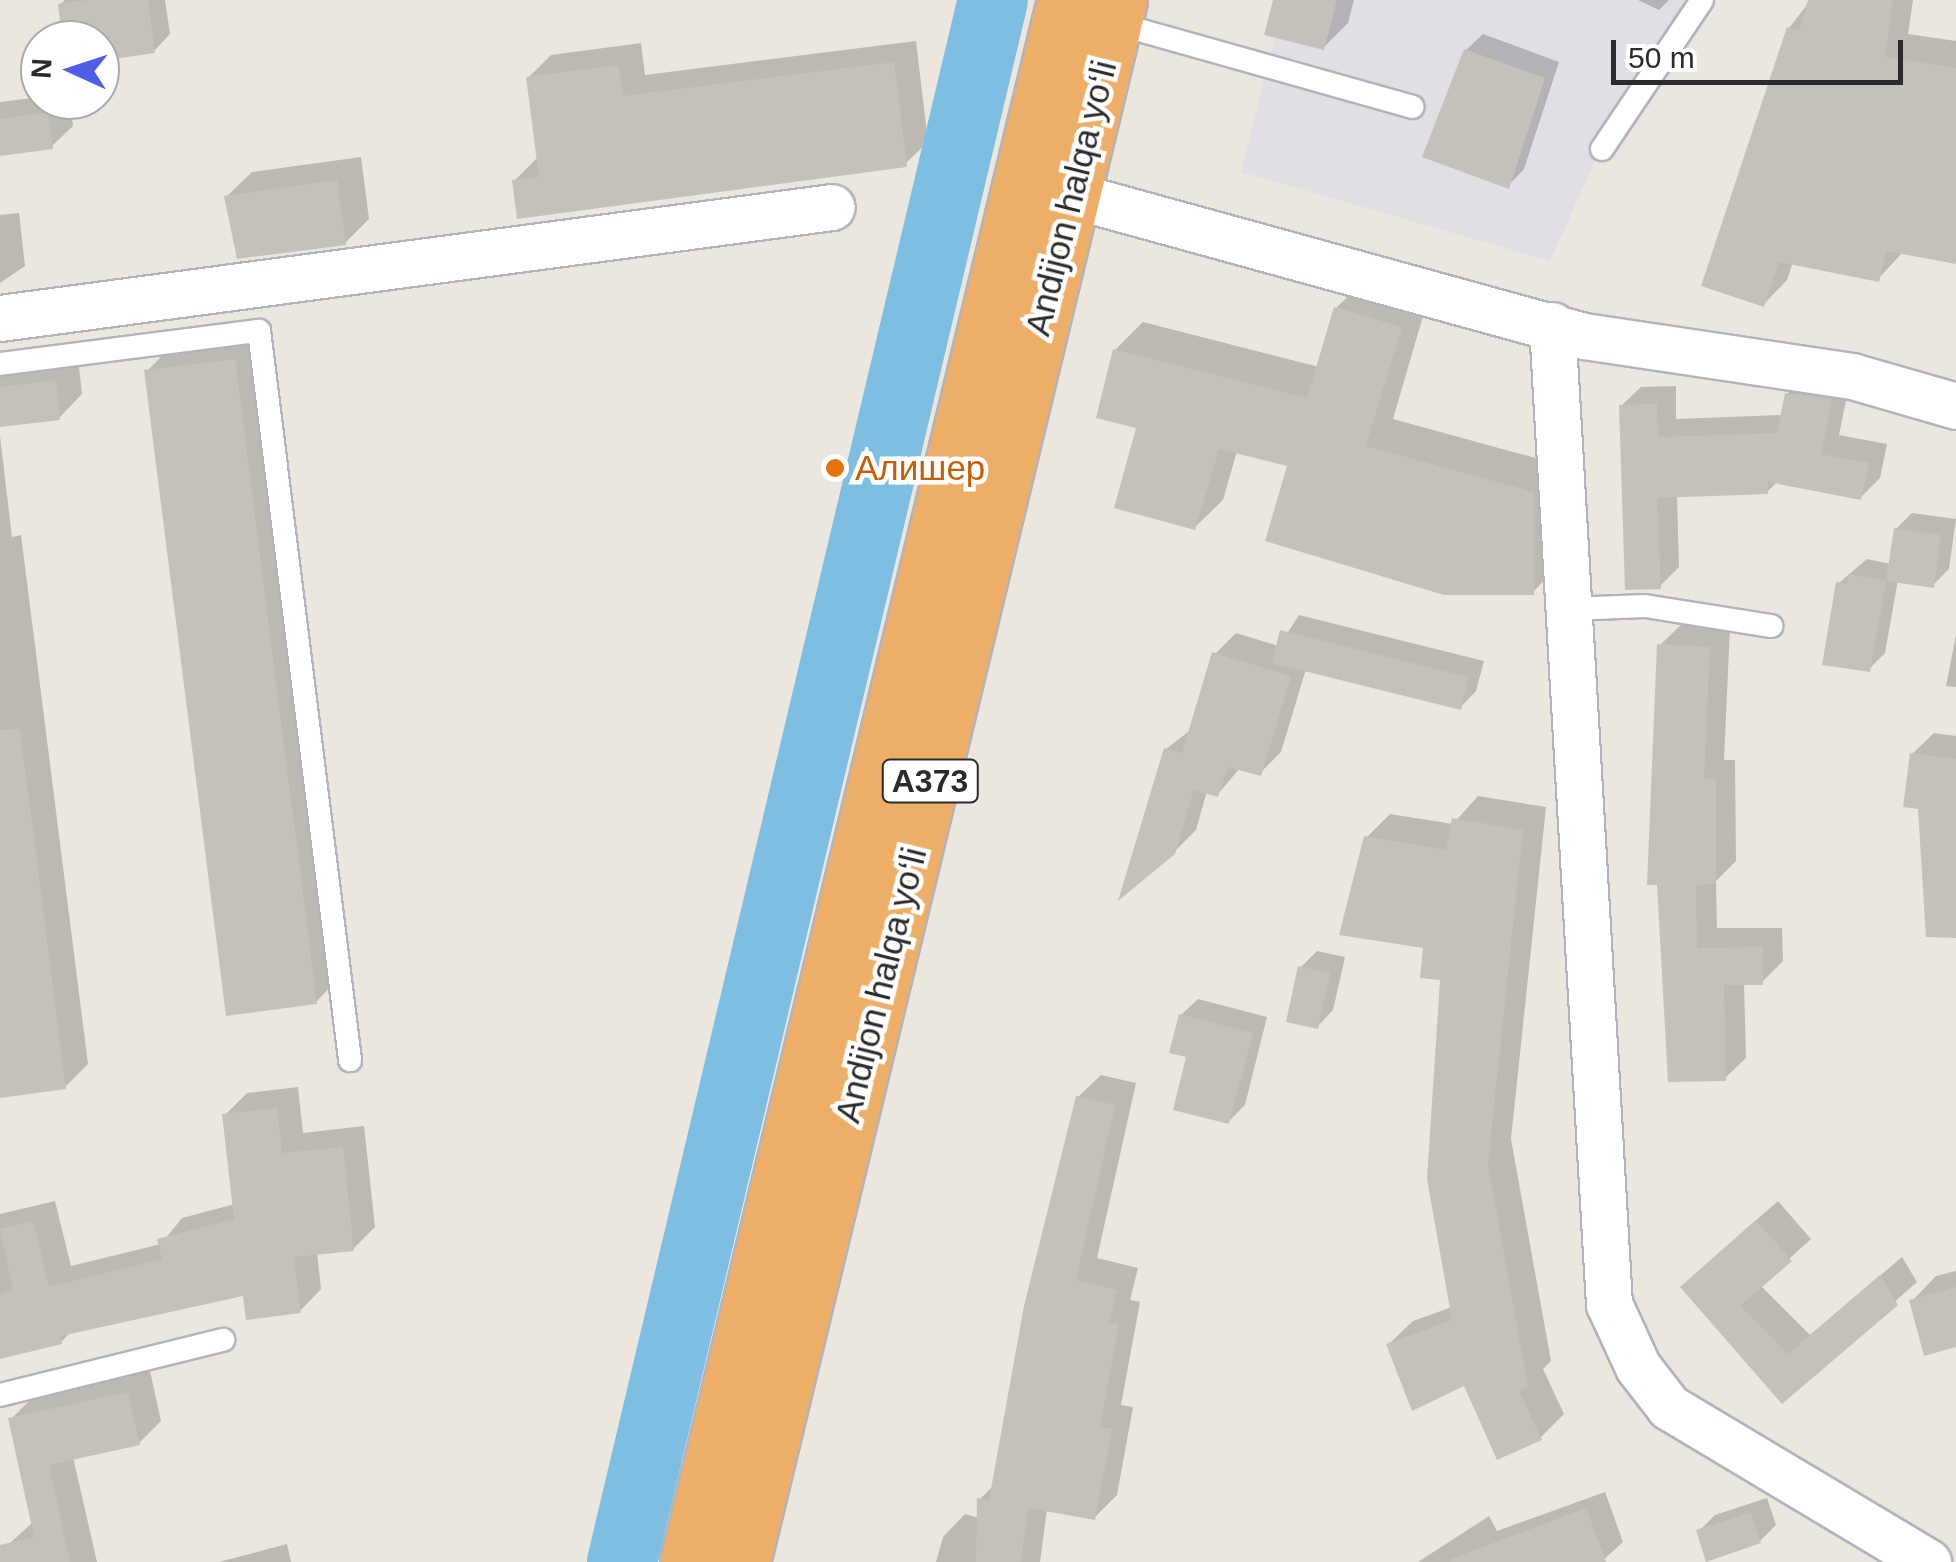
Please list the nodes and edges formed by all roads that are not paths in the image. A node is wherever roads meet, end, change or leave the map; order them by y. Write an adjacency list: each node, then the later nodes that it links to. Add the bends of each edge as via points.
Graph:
1 (1065, 0): 17 (highway, Andijon halqa yo‘li / A373)
2 (1702, 0): 5 (lane)
3 (1117, 12): 4 (lane); 6 (highway, Andijon halqa yo‘li / A373)
4 (1412, 106)
5 (1602, 148)
6 (1072, 195): 9 (street); 18 (highway, Andijon halqa yo‘li / A373)
7 (832, 207): 8 (street)
8 (0, 318)
9 (1552, 326): 11 (street, via 1651,349 1852,376); 12 (street)
10 (0, 364): 14 (lane, via 260,331)
11 (1956, 406)
12 (1568, 609): 13 (lane, via 1644,606); 19 (street, via 1608,1304 1638,1367 1669,1407)
13 (1771, 626)
14 (350, 1060)
15 (223, 1340): 16 (lane)
16 (0, 1395)
17 (688, 1562)
18 (742, 1562)
19 (1928, 1562)

